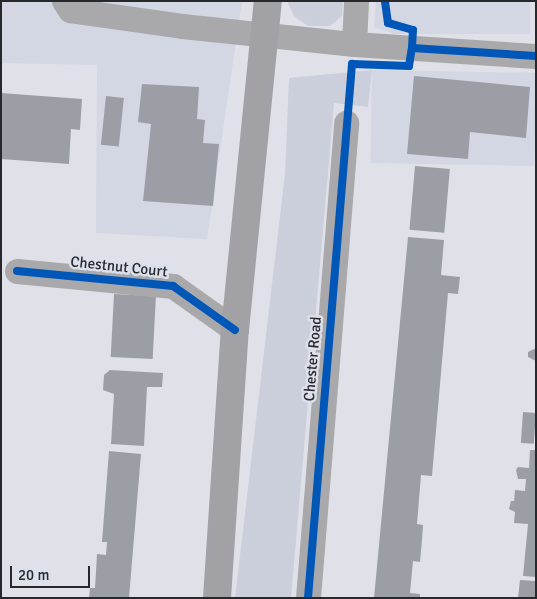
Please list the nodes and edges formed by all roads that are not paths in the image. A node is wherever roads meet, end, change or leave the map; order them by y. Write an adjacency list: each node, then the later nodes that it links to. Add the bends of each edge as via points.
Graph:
1 (64, 1): 4 (street, via 70,10)
2 (268, 1): 4 (main road)
3 (356, 1): 5 (street)
4 (265, 34): 5 (street); 9 (main road)
5 (354, 44): 6 (street)
6 (536, 56)
7 (346, 123): 11 (street, Chester Road)
8 (17, 271): 9 (street, Chestnut Court, via 174,286)
9 (235, 330): 10 (main road)
10 (217, 598)
11 (308, 598)

